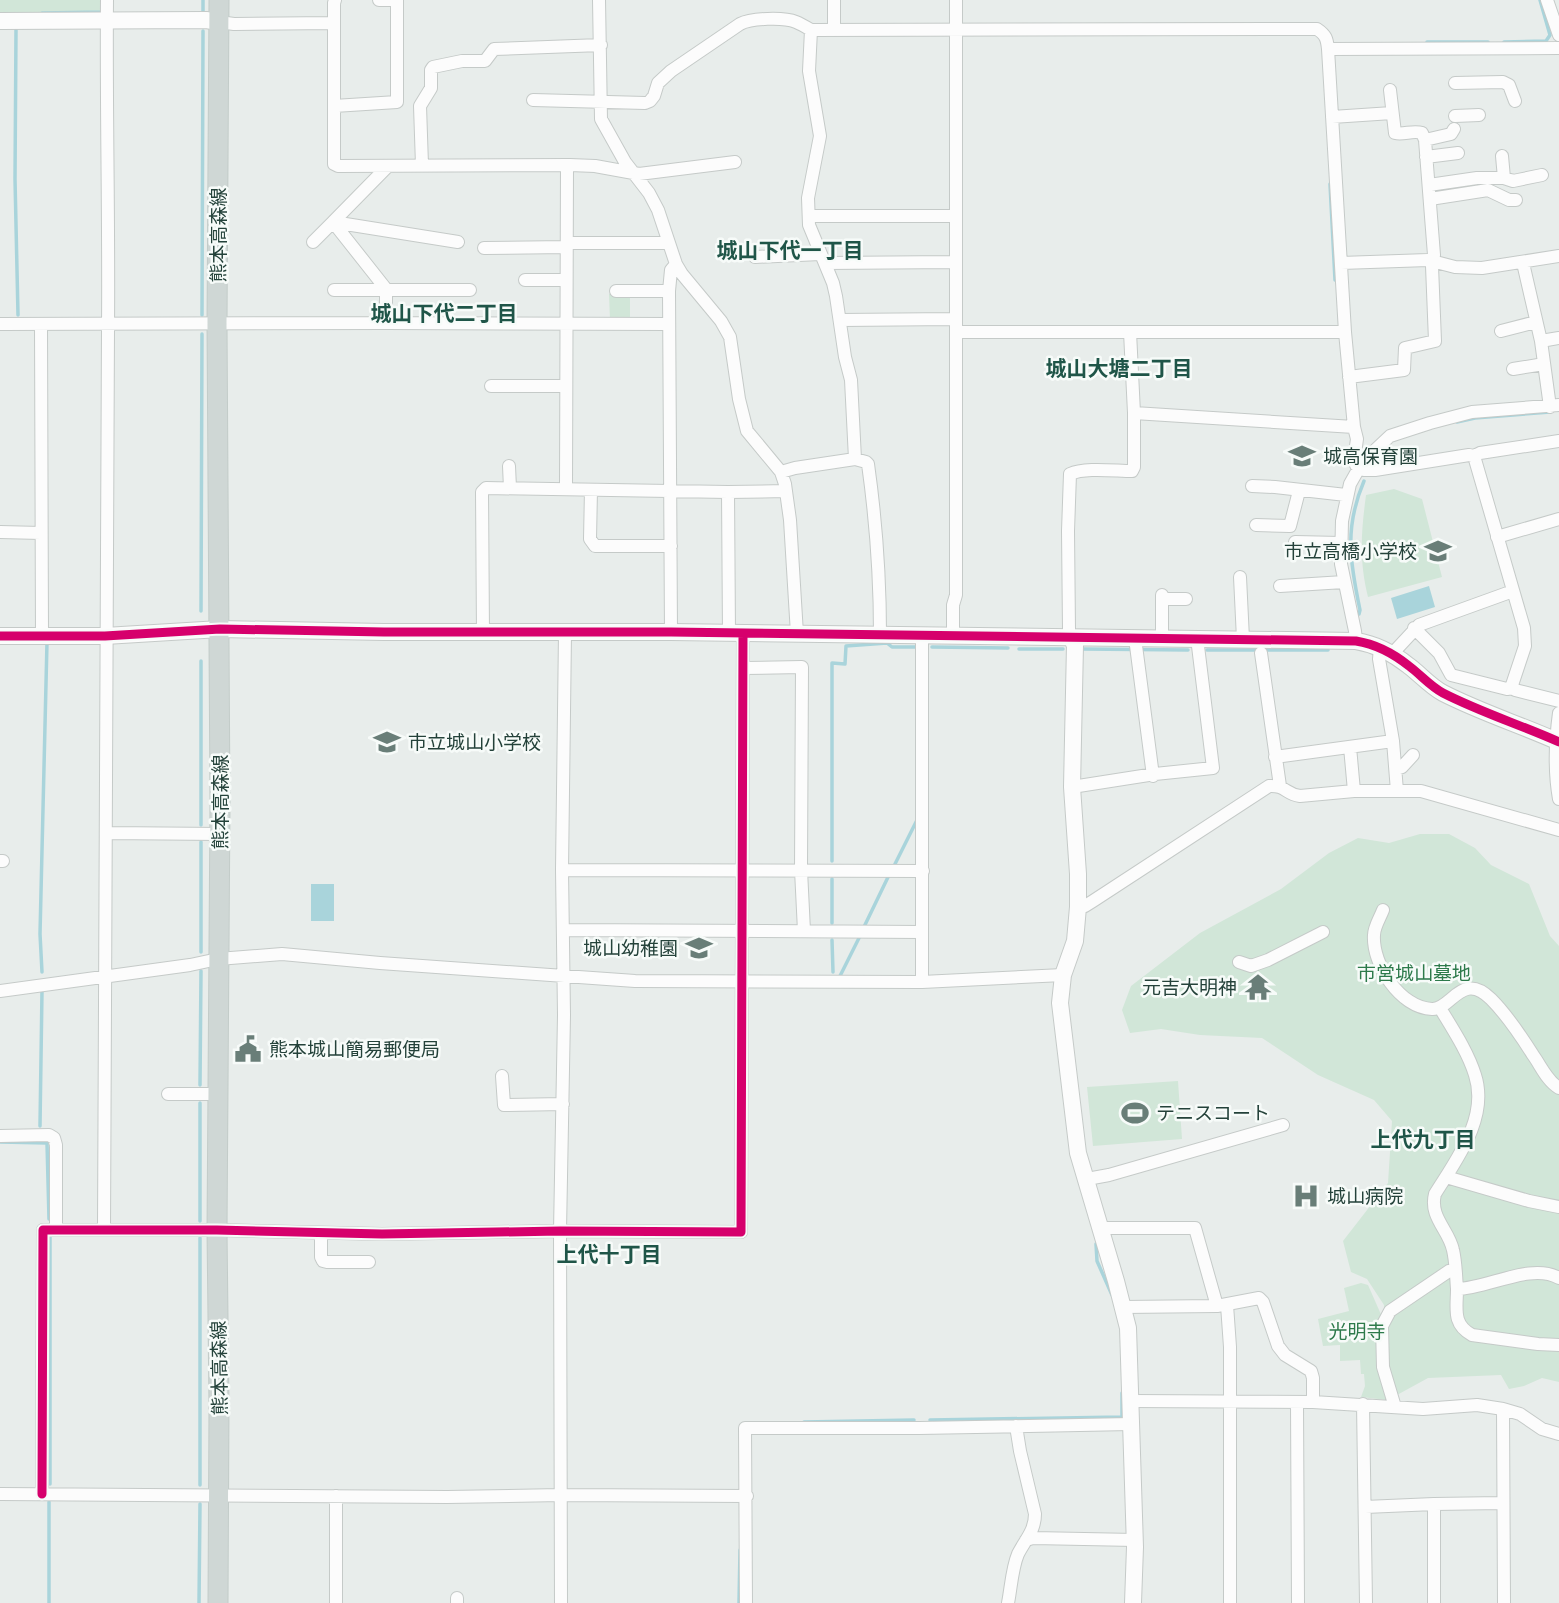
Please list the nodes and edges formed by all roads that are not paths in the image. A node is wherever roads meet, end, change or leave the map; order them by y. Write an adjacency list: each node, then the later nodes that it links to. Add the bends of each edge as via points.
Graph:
1 (107, 0): 11 (street)
2 (219, 0): 12 (main road, 熊本高森線)
3 (335, 0): 13 (street)
4 (379, 0): 5 (street)
5 (397, 0): 26 (street, via 397,102)
6 (599, 0): 18 (street)
7 (834, 0): 16 (street)
8 (956, 0): 14 (street)
9 (1547, 0): 17 (street)
10 (0, 21): 11 (street)
11 (106, 21): 12 (street); 72 (street)
12 (219, 22): 13 (street); 73 (main road, 熊本高森線)
13 (334, 23): 26 (street)
14 (956, 29): 16 (street); 20 (street, via 1317,29 1326,38); 45 (street)
15 (811, 30): 16 (street); 24 (street, via 785,19 748,20 671,71 650,101); 44 (street, via 809,71 820,136)
16 (834, 30)
17 (1559, 35)
18 (601, 45): 24 (street); 36 (street, via 494,49 485,61 433,67 431,88 420,106)
19 (1559, 48): 20 (street)
20 (1328, 49): 29 (street)
21 (1455, 83): 25 (street, via 1503,82 1509,85)
22 (1390, 90): 27 (street)
23 (533, 100): 24 (street)
24 (602, 102): 38 (street, via 601,119)
25 (1515, 102)
26 (334, 106): 37 (street, via 334,164)
27 (1392, 113): 29 (street); 30 (street, via 1395,133 1419,132)
28 (1479, 115): 30 (street, via 1455,123 1451,134)
29 (1332, 117): 57 (street)
30 (1425, 140): 33 (street)
31 (1458, 153): 33 (street)
32 (1502, 156): 40 (street)
33 (1426, 157): 41 (street)
34 (735, 162): 38 (street)
35 (567, 164): 36 (street); 38 (street); 50 (street)
36 (422, 165): 37 (street)
37 (388, 166): 46 (street)
38 (632, 173): 49 (street, via 658,210)
39 (1542, 175): 40 (street, via 1513,181)
40 (1504, 178): 41 (street)
41 (1429, 185): 42 (street)
42 (1430, 199): 43 (street, via 1488,190); 55 (street)
43 (1516, 200)
44 (809, 216): 45 (street); 54 (street)
45 (956, 216): 56 (street)
46 (333, 222): 47 (street); 48 (street); 62 (street)
47 (313, 242)
48 (458, 242)
49 (668, 243): 50 (street); 59 (street)
50 (567, 245): 51 (street); 61 (street)
51 (484, 247)
52 (1559, 256): 58 (street)
53 (754, 257): 54 (street)
54 (822, 258): 56 (street); 67 (street, via 833,283)
55 (1434, 260): 57 (street); 58 (street, via 1468,268); 84 (street, via 1436,341 1405,348 1404,370)
56 (957, 262): 76 (street)
57 (1341, 263): 79 (street)
58 (1523, 263): 68 (street)
59 (676, 264): 66 (street); 95 (street, via 722,321 730,337 747,431)
60 (525, 280): 61 (street)
61 (566, 281): 74 (street)
62 (386, 289): 63 (street); 64 (street); 69 (street)
63 (334, 290)
64 (470, 290)
65 (616, 291): 66 (street)
66 (669, 291): 75 (street)
67 (840, 320): 76 (street); 92 (street, via 851,380)
68 (1536, 322): 77 (street); 81 (street)
69 (386, 323): 73 (street); 74 (street)
70 (0, 324): 71 (street)
71 (41, 324): 72 (street); 108 (street)
72 (108, 324): 73 (street); 128 (street)
73 (217, 324): 119 (main road, 熊本高森線)
74 (566, 324): 75 (street); 86 (street)
75 (669, 324): 100 (street)
76 (956, 326): 78 (street); 130 (street)
77 (1501, 331)
78 (1130, 332): 79 (street); 88 (street)
79 (1345, 332): 84 (street)
80 (1559, 338): 81 (street)
81 (1541, 341): 82 (street)
82 (1544, 364): 83 (street); 87 (street)
83 (1513, 369)
84 (1349, 377): 89 (street)
85 (491, 386): 86 (street)
86 (566, 386): 98 (street)
87 (1555, 406): 94 (street, via 1472,412 1430,423 1390,436)
88 (1134, 412): 89 (street); 131 (street, via 1132,471 1070,474)
89 (1354, 427): 94 (street, via 1354,460)
90 (1559, 441): 91 (street)
91 (1474, 456): 94 (street, via 1375,470); 109 (street)
92 (855, 459): 95 (street); 125 (street, via 868,464)
93 (509, 466): 97 (street)
94 (1359, 468): 104 (street)
95 (781, 472): 101 (street)
96 (1251, 486): 102 (street)
97 (510, 488): 98 (street); 121 (street, via 485,488 482,492)
98 (566, 489): 99 (street)
99 (592, 490): 100 (street); 112 (street, via 590,539 594,546)
100 (670, 491): 103 (street); 112 (street)
101 (786, 491): 103 (street); 124 (street)
102 (1299, 491): 104 (street); 106 (street, via 1290,526)
103 (728, 492): 123 (street)
104 (1346, 495): 111 (street)
105 (1559, 519): 109 (street)
106 (1256, 525)
107 (0, 532): 108 (street)
108 (41, 533): 127 (street)
109 (1497, 537): 116 (street)
110 (1295, 542): 111 (street)
111 (1340, 543): 114 (street)
112 (671, 546): 120 (street)
113 (1240, 577): 134 (street)
114 (1344, 582): 115 (street); 135 (street)
115 (1280, 586)
116 (1513, 591): 118 (street); 141 (street, via 1525,646)
117 (1186, 599): 132 (street, via 1162,597)
118 (1414, 628): 138 (street); 140 (street, via 1439,653)
119 (220, 629): 121 (street); 128 (street); 159 (main road, 熊本高森線)
120 (671, 632): 122 (street); 123 (street)
121 (483, 633): 122 (street)
122 (565, 633): 160 (street)
123 (736, 633): 124 (street); 139 (street)
124 (797, 634): 125 (street)
125 (880, 635): 129 (street)
126 (0, 636): 127 (street)
127 (42, 636): 128 (street)
128 (104, 636): 158 (street)
129 (922, 636): 130 (street); 163 (street)
130 (953, 636): 131 (street)
131 (1071, 638): 136 (street); 153 (street, via 1075,645)
132 (1162, 638): 133 (street); 136 (street)
133 (1197, 638): 134 (street); 151 (street, via 1213,768)
134 (1242, 639): 137 (street)
135 (1356, 641): 137 (street); 138 (street)
136 (1135, 645): 151 (street)
137 (1260, 646): 149 (street)
138 (1386, 651): 142 (street); 145 (street, via 1379,659)
139 (743, 668): 161 (street); 162 (street, via 802,667)
140 (1451, 675): 141 (street); 142 (street)
141 (1513, 688): 143 (street)
142 (1441, 692): 146 (street)
143 (1559, 701)
144 (1559, 713): 146 (street)
145 (1392, 741): 147 (street); 150 (street)
146 (1557, 741): 156 (street)
147 (1350, 747): 149 (street); 154 (street)
148 (1413, 755): 150 (street)
149 (1275, 757): 152 (street)
150 (1396, 769): 155 (street)
151 (1153, 776): 153 (street)
152 (1280, 786): 154 (street, via 1300,796); 164 (street, via 1264,788)
153 (1072, 787): 164 (street)
154 (1354, 791): 155 (street)
155 (1397, 791): 157 (street, via 1422,791)
156 (1559, 799)
157 (1559, 830)
158 (106, 832): 159 (street); 175 (street)
159 (220, 834): 171 (main road, 熊本高森線)
160 (562, 870): 161 (street); 166 (street)
161 (743, 870): 162 (street); 167 (street)
162 (802, 870): 163 (street); 168 (street)
163 (923, 871): 169 (street)
164 (1078, 907): 174 (street, via 1075,941)
165 (1383, 910): 179 (street, via 1374,934 1376,955 1386,977 1416,1005)
166 (564, 930): 167 (street); 173 (street)
167 (743, 931): 168 (street); 176 (street)
168 (804, 931): 169 (street)
169 (922, 932): 177 (street)
170 (1323, 932): 172 (street, via 1268,960 1251,966)
171 (218, 959): 173 (street, via 282,954); 175 (street); 183 (main road, 熊本高森線)
172 (1239, 962)
173 (564, 975): 176 (street, via 635,981); 184 (street)
174 (1063, 975): 177 (street); 188 (street, via 1060,1003 1079,1153)
175 (103, 976): 178 (street); 192 (street)
176 (743, 981): 177 (street); 194 (street, via 741,1232)
177 (922, 982)
178 (0, 991)
179 (1440, 1008): 181 (street, via 1464,989 1490,998); 187 (street, via 1475,1075 1479,1094 1470,1134)
180 (502, 1076): 184 (street, via 504,1105)
181 (1559, 1088)
182 (168, 1094): 183 (street)
183 (218, 1094): 193 (main road, 熊本高森線)
184 (563, 1104): 194 (street)
185 (1283, 1125): 188 (street)
186 (0, 1136): 191 (street, via 54,1138)
187 (1446, 1177): 189 (street); 197 (street, via 1433,1208 1453,1250)
188 (1087, 1179): 190 (street)
189 (1559, 1207)
190 (1100, 1228): 200 (street, via 1195,1228); 201 (street)
191 (56, 1230): 192 (street); 214 (street, via 43,1230)
192 (104, 1230): 193 (street)
193 (216, 1230): 195 (street); 215 (main road, 熊本高森線)
194 (560, 1231): 195 (street); 216 (street)
195 (321, 1233): 196 (street, via 323,1261)
196 (369, 1262)
197 (1455, 1269): 199 (street); 208 (street, via 1390,1311 1382,1326 1384,1367)
198 (1559, 1278): 199 (street, via 1535,1274)
199 (1457, 1289): 202 (street, via 1459,1324 1472,1335)
200 (1222, 1306): 201 (street); 204 (street, via 1230,1347); 205 (street, via 1259,1298 1263,1302 1278,1346 1311,1371)
201 (1123, 1307): 203 (street)
202 (1559, 1345)
203 (1131, 1401): 204 (street); 210 (street)
204 (1230, 1402): 206 (street); 230 (street)
205 (1313, 1402): 206 (street); 207 (street)
206 (1297, 1403): 231 (street)
207 (1363, 1405): 208 (street); 221 (street)
208 (1395, 1407): 209 (street, via 1477,1405)
209 (1503, 1409): 212 (street); 219 (street)
210 (1131, 1424): 211 (street); 223 (street)
211 (1016, 1426): 218 (street, via 745,1428); 222 (street, via 1035,1509 1035,1524)
212 (1559, 1434)
213 (0, 1494): 214 (street)
214 (42, 1494): 215 (street)
215 (219, 1495): 217 (street); 224 (main road, 熊本高森線)
216 (561, 1495): 217 (street); 218 (street); 226 (street)
217 (336, 1496): 225 (street)
218 (747, 1496): 227 (street)
219 (1502, 1503): 220 (street); 234 (street)
220 (1434, 1504): 221 (street); 233 (street)
221 (1365, 1507): 232 (street)
222 (1026, 1540): 223 (street); 228 (street, via 1015,1562)
223 (1135, 1540): 229 (street)
224 (218, 1603)
225 (336, 1603)
226 (561, 1603)
227 (747, 1603)
228 (1008, 1603)
229 (1133, 1603)
230 (1230, 1603)
231 (1298, 1603)
232 (1366, 1603)
233 (1434, 1603)
234 (1504, 1603)

